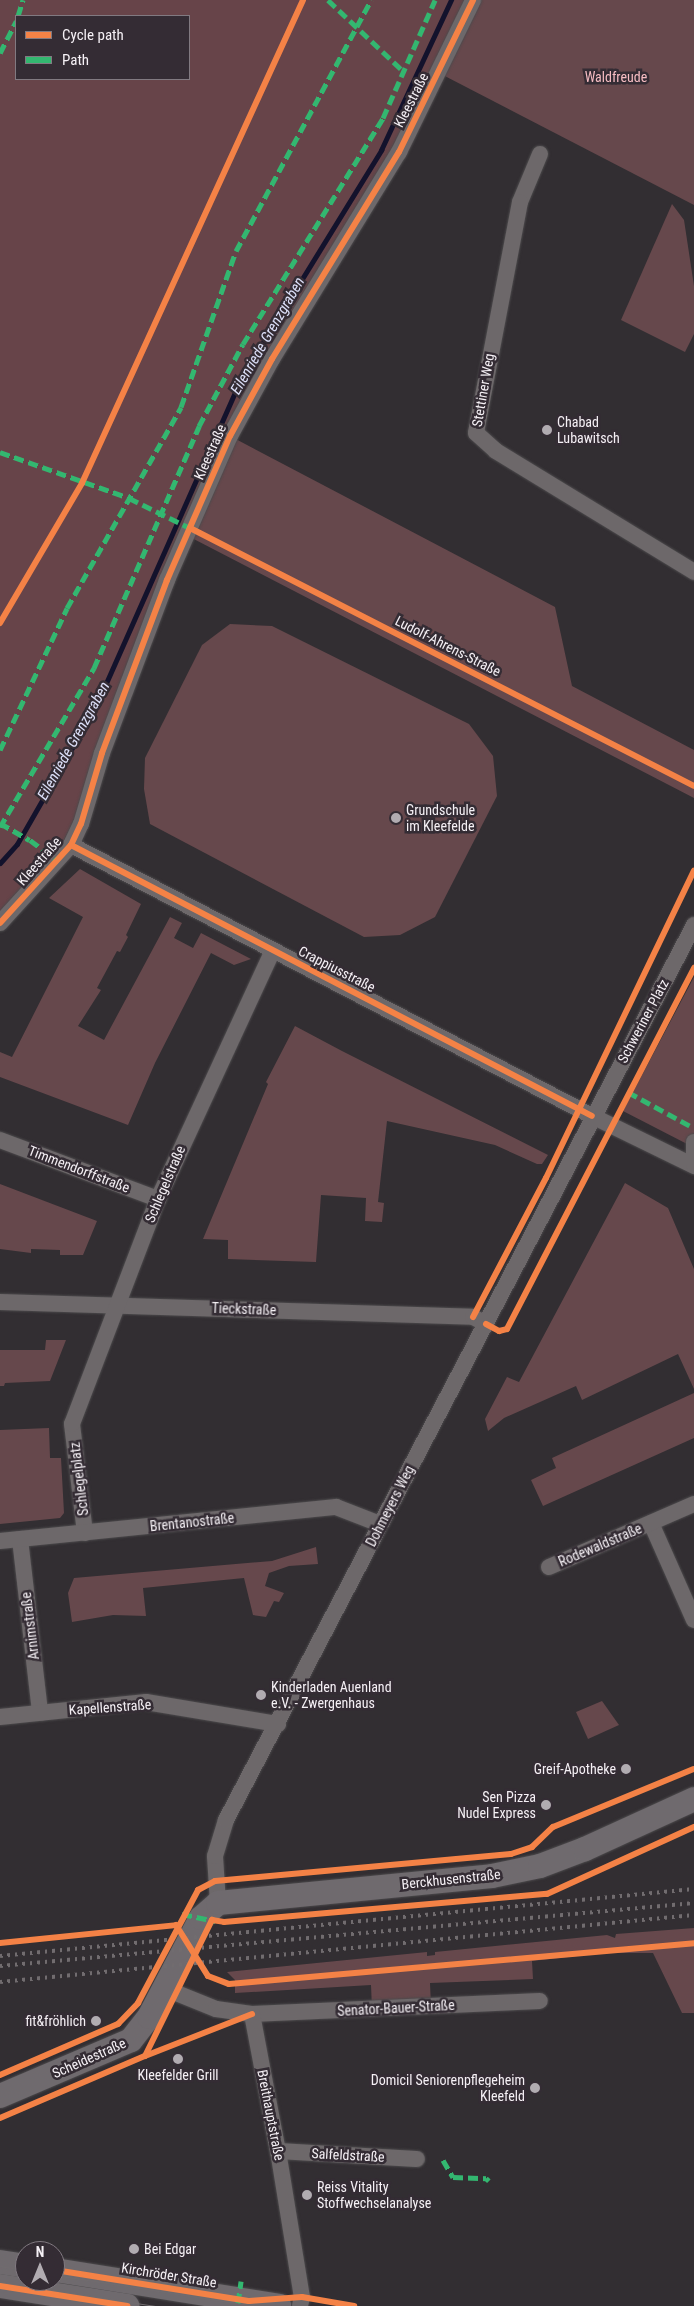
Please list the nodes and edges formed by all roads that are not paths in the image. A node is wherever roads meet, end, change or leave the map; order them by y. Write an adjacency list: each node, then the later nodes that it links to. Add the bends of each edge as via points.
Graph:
1 (473, 0): 4 (street, Kleestraße, via 399,152 272,359 230,436 167,580)
2 (540, 154): 3 (street, Stettiner Weg, via 520,202 476,433 496,450)
3 (694, 572)
4 (71, 845): 5 (street, Kleestraße); 7 (street, Crappiusstraße)
5 (0, 923)
6 (694, 925): 8 (street, Schweriner Platz)
7 (273, 950): 8 (street, Crappiusstraße); 12 (street, Schlegelstraße)
8 (592, 1116): 11 (street, Crappiusstraße); 15 (street, Dohmeyers Weg)
9 (0, 1140): 12 (street, Timmendorffstraße)
10 (694, 1142): 11 (street)
11 (694, 1165)
12 (158, 1199): 14 (street, Schlegelstraße)
13 (0, 1302): 14 (street, Tieckstraße)
14 (119, 1305): 15 (street, Tieckstraße, via 472,1317); 16 (street, Schlegelstraße)
15 (486, 1324): 19 (street, Dohmeyers Weg)
16 (72, 1424): 20 (street, Schlegelplatz)
17 (694, 1504): 18 (street, Rodewaldstraße)
18 (651, 1523): 23 (street, Rodewaldstraße); 24 (street, Rodewaldstraße)
19 (380, 1524): 20 (street, Brentanostraße, via 336,1507); 27 (street, Dohmeyers Weg)
20 (85, 1533): 21 (street, Brentanostraße)
21 (20, 1539): 22 (street, Brentanostraße); 25 (street, Arnimstraße)
22 (0, 1541)
23 (549, 1567)
24 (694, 1620)
25 (40, 1713): 26 (street, Kapellenstraße); 27 (street, Kapellenstraße, via 146,1702)
26 (0, 1717)
27 (278, 1724): 29 (street, Dohmeyers Weg, via 226,1820 215,1856)
28 (694, 1799): 29 (street, Berckhusenstraße, via 540,1866 492,1876)
29 (209, 1910): 30 (street, Scheidestraße)
30 (164, 1988): 32 (street, via 216,2010); 33 (street, Scheidestraße, via 149,2017 131,2040)
31 (540, 2001): 32 (street, Senator-Bauer-Straße)
32 (252, 2014): 34 (street, Breithauptstraße)
33 (0, 2096)
34 (278, 2151): 35 (street, Salfeldstraße); 42 (street, Breithauptstraße, via 302,2297)
35 (417, 2159)
36 (0, 2262): 37 (street)
37 (15, 2264)
38 (65, 2272): 41 (street, Kirchröder Straße)
39 (0, 2286): 40 (street)
40 (127, 2306)
41 (279, 2306)
42 (300, 2306)

